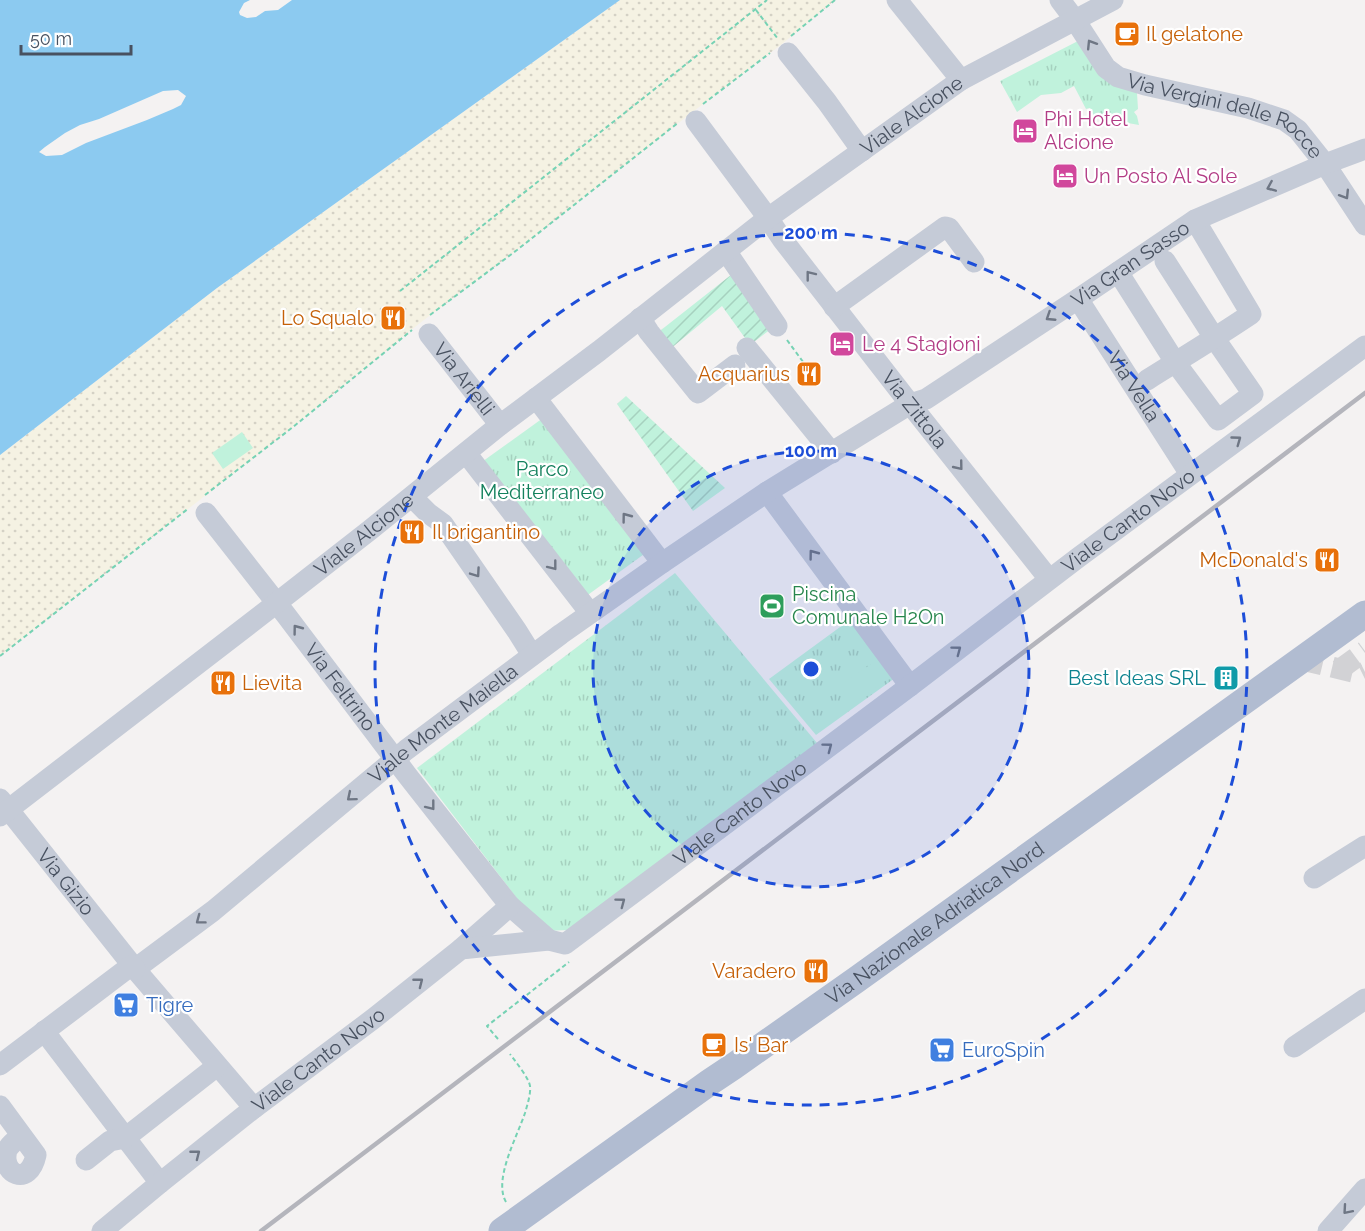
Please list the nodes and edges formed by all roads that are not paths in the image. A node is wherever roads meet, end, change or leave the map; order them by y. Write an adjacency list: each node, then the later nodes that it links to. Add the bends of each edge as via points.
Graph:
1 (897, 0): 6 (street)
2 (1060, 0): 4 (street, Via Vergini delle Rocce)
3 (1113, 0): 4 (street, Viale Alcione)
4 (1075, 20): 6 (street, Viale Alcione); 10 (street, Via Vergini delle Rocce, one-way to 4, via 1298,130 1284,120 1118,77 1106,68)
5 (785, 48): 9 (street)
6 (961, 80): 9 (street, Viale Alcione)
7 (696, 121): 11 (street, Via Zittola)
8 (1365, 149): 10 (street, Via Gran Sasso)
9 (862, 151): 11 (street, Viale Alcione)
10 (1325, 164): 12 (street, Via Gran Sasso, one-way to 12); 13 (street, Via Vergini delle Rocce, one-way to 13)
11 (768, 218): 14 (street, Viale Alcione); 19 (street, Via Zittola, one-way to 11)
12 (1195, 220): 17 (street, Via Gran Sasso); 23 (street, via 1251,314)
13 (1365, 225)
14 (726, 251): 20 (street, Viale Alcione); 21 (street)
15 (1165, 261): 23 (street)
16 (974, 262): 19 (street, via 950,228 945,227)
17 (1118, 272): 18 (street, Via Gran Sasso); 26 (street)
18 (1078, 299): 30 (street, Via Gran Sasso, one-way to 30, via 926,399); 34 (street, Via Vella)
19 (834, 307): 30 (street, Via Zittola)
20 (640, 318): 27 (street, via 698,393); 29 (street, Viale Alcione)
21 (780, 331)
22 (429, 334): 31 (street, Via Arielli)
23 (1215, 339): 26 (street); 26 (street, via 1253,394 1218,420)
24 (1365, 345): 34 (street, Viale Canto Novo, one-way to 24)
25 (747, 348): 33 (street)
26 (1175, 362): 28 (street)
27 (735, 365)
28 (1147, 380)
29 (536, 398): 31 (street, Viale Alcione); 38 (street, one-way to 29)
30 (910, 404): 33 (street, Viale Monte Maiella); 39 (street, Via Zittola, one-way to 39)
31 (500, 425): 32 (street, Viale Alcione)
32 (466, 453): 36 (street, Viale Alcione); 41 (street, one-way to 41)
33 (832, 453): 35 (street, Viale Monte Maiella)
34 (1190, 474): 39 (street, Viale Canto Novo)
35 (767, 492): 38 (street, Viale Monte Maiella); 44 (street, one-way to 35)
36 (412, 497): 40 (street, Viale Alcione); 43 (street, one-way to 43, via 443,524)
37 (206, 513): 40 (street, Via Feltrino)
38 (662, 563): 41 (street, Viale Monte Maiella)
39 (1049, 579): 44 (street, Viale Canto Novo, one-way to 39)
40 (276, 603): 45 (street, Via Feltrino, one-way to 40); 46 (street, Viale Alcione)
41 (590, 613): 43 (street, Viale Monte Maiella)
42 (1365, 614): 66 (main road, Via Nazionale Adriatica Nord)
43 (532, 656): 45 (street, Viale Monte Maiella)
44 (910, 686): 50 (street, Viale Canto Novo, one-way to 44, via 565,944)
45 (396, 759): 49 (street, Via Feltrino, one-way to 49); 52 (street, Viale Monte Maiella, one-way to 52, via 213,911)
46 (3, 808): 52 (street, Via Gizio)
47 (1365, 846): 48 (street)
48 (1314, 878)
49 (510, 906): 50 (street, Via Feltrino); 51 (street)
50 (549, 940): 51 (street, Viale Canto Novo)
51 (461, 949): 59 (street, Viale Canto Novo, one-way to 51)
52 (134, 967): 54 (street, Viale Monte Maiella); 57 (street, Via Gizio)
53 (1365, 999): 55 (street)
54 (44, 1031): 56 (street, Viale Monte Maiella); 61 (street)
55 (1294, 1047)
56 (0, 1065)
57 (217, 1066): 59 (street, Via Gizio); 61 (street)
58 (0, 1106): 60 (street)
59 (254, 1108): 63 (street, Viale Canto Novo, one-way to 59)
60 (21, 1136)
61 (124, 1138): 62 (street, via 110,1141); 63 (street)
62 (86, 1160)
63 (160, 1183): 65 (street, Viale Canto Novo)
64 (1365, 1189): 67 (street, one-way to 67)
65 (102, 1231)
66 (502, 1231)
67 (1330, 1231)

